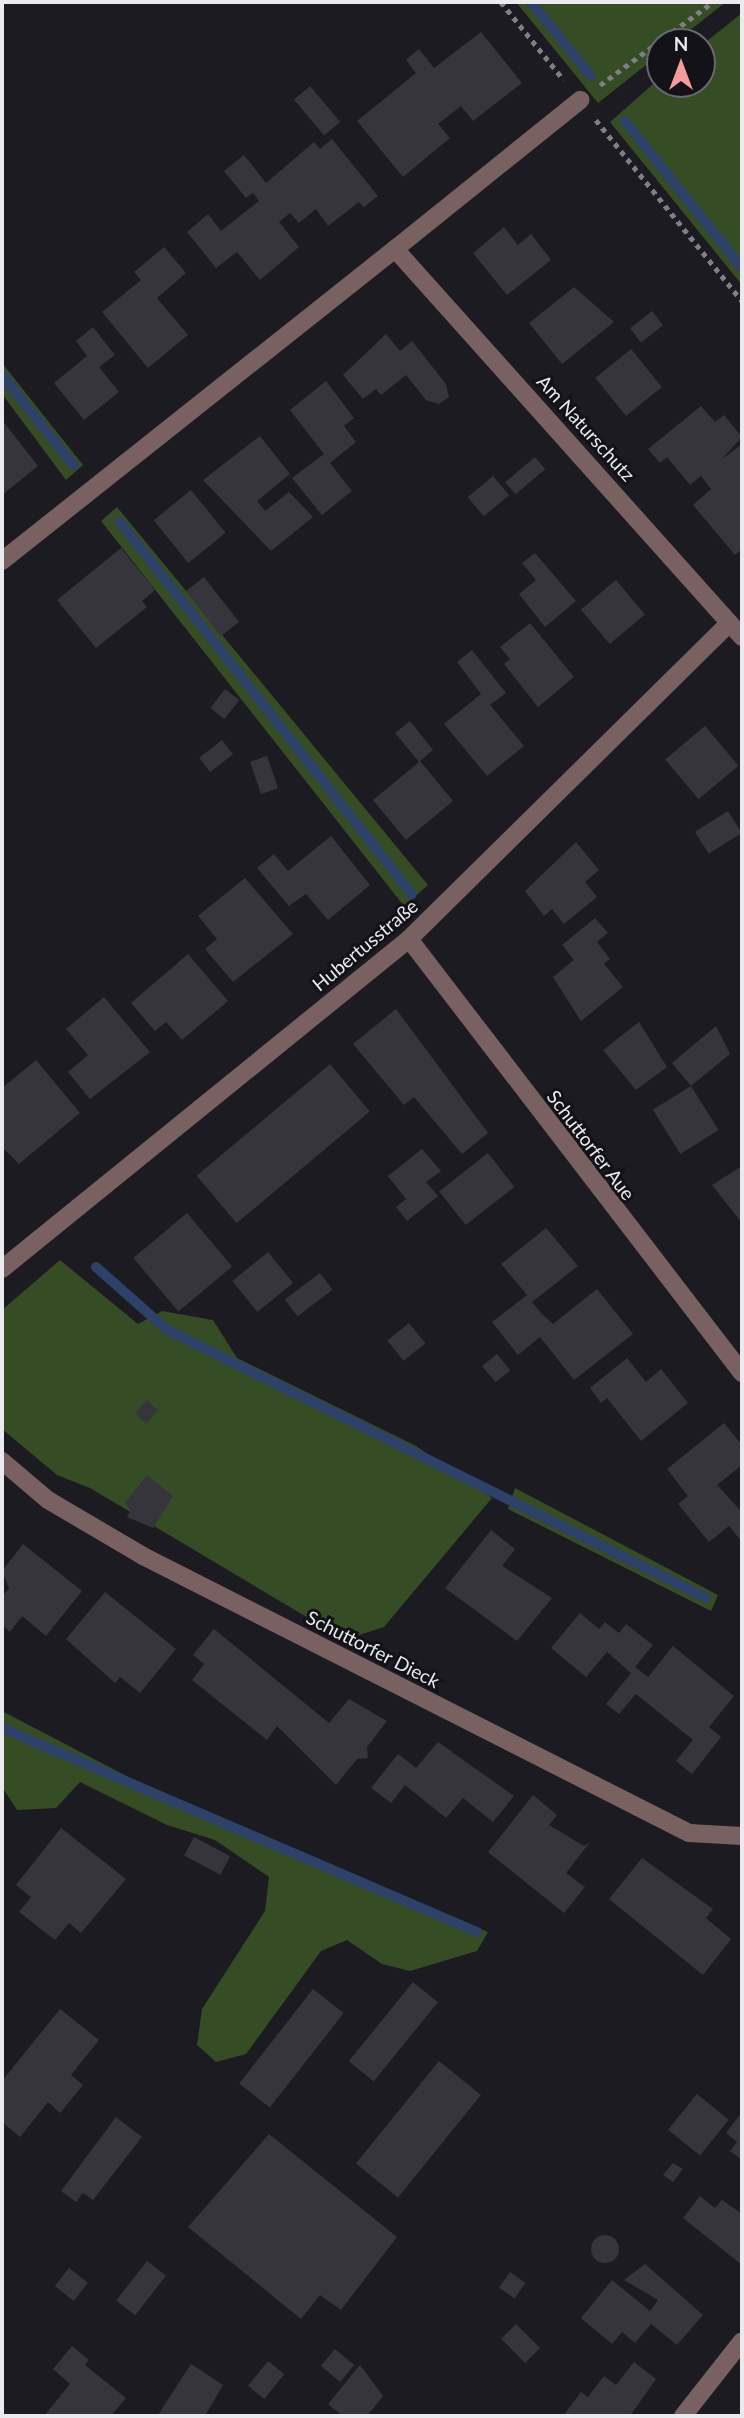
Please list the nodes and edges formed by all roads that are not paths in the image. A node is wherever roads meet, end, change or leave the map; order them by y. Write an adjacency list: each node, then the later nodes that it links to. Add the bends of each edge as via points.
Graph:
1 (580, 100): 2 (street)
2 (395, 249): 3 (street); 4 (street, Am Naturschutz)
3 (2, 561)
4 (730, 623): 5 (street, Am Naturschutz); 6 (street, Hubertusstraße)
5 (742, 637)
6 (409, 939): 7 (street, Hubertusstraße); 8 (street, Schuttorfer Aue)
7 (2, 1269)
8 (742, 1373)
9 (2, 1461): 10 (street, Schuttorfer Dieck, via 48,1500 143,1556 689,1833)
10 (742, 1836)
11 (742, 2341): 12 (street)
12 (683, 2416)

